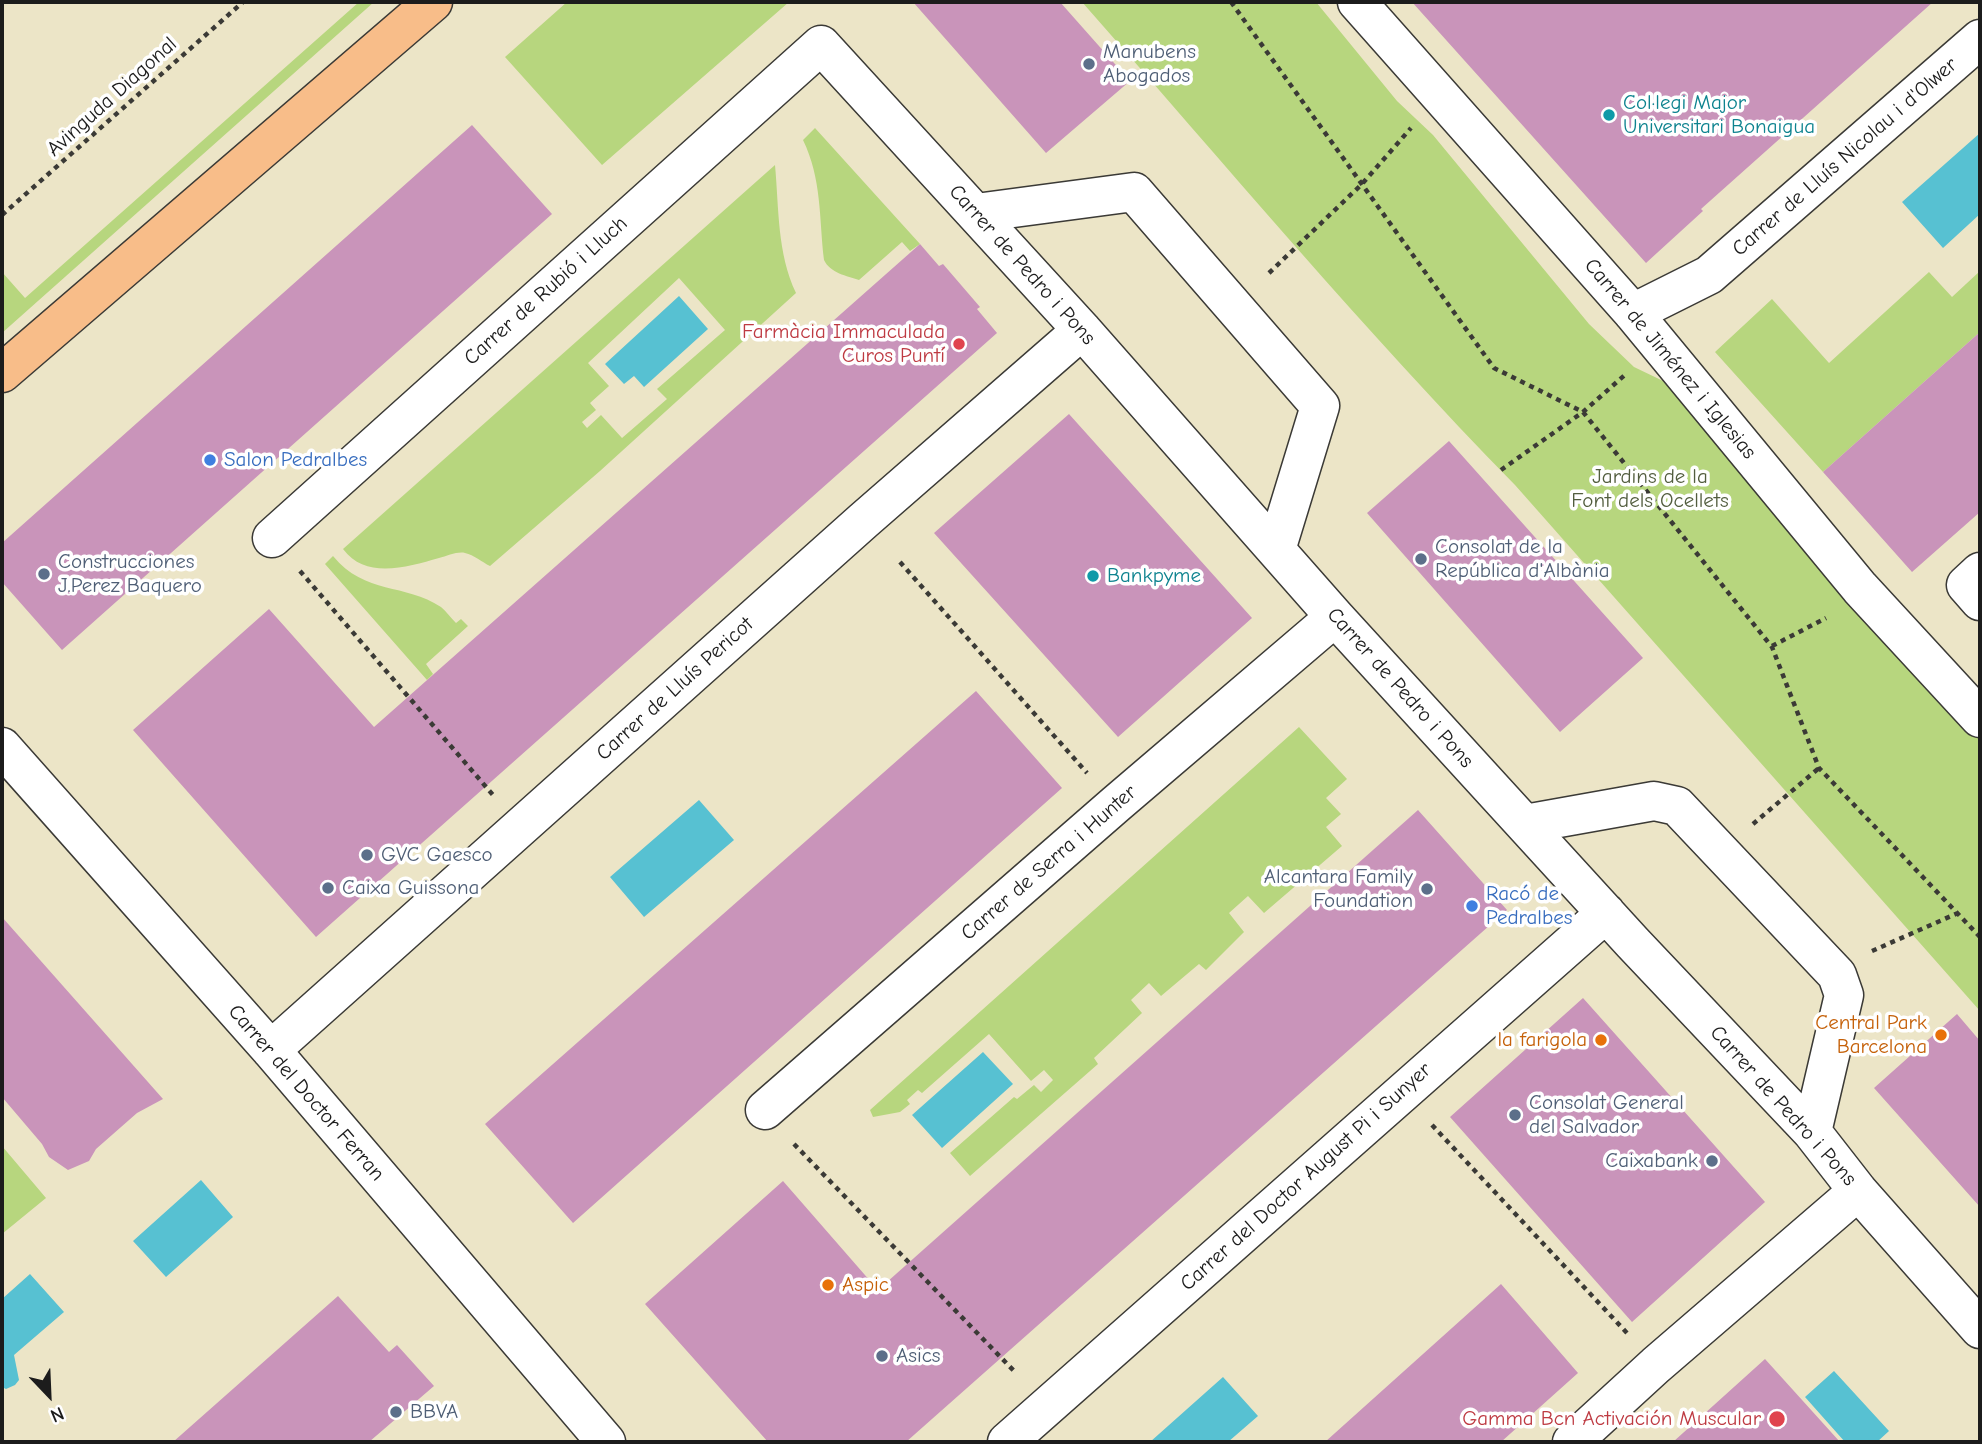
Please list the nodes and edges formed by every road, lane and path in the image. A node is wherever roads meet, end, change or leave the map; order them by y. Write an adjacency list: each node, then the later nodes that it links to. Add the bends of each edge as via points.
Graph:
1 (243, 2): 10 (path, Avinguda Diagonal)
2 (433, 2): 15 (main road)
3 (1231, 2): 8 (path)
4 (1357, 2): 7 (street, Carrer de Jiménez i Iglesias)
5 (1980, 39): 12 (street, Carrer de Lluís Nicolau i d'Olwer, via 1709,275)
6 (821, 45): 9 (street, Carrer de Pedro i Pons); 18 (street, Carrer de Rubió i Lluch)
7 (1440, 96): 8 (path); 12 (street, Carrer de Jiménez i Iglesias)
8 (1362, 184): 11 (path); 16 (path, via 1494,368)
9 (976, 213): 13 (street, Carrer de Pedro i Pons); 19 (street, via 1134,192 1320,406)
10 (2, 215)
11 (1269, 272)
12 (1633, 313): 14 (street, Carrer de Jiménez i Iglesias)
13 (1082, 330): 19 (street, Carrer de Pedro i Pons); 37 (street, Carrer de Lluís Pericot)
14 (1662, 348): 16 (path); 22 (street, Carrer de Jiménez i Iglesias)
15 (2, 373)
16 (1583, 412): 17 (path); 25 (path)
17 (1501, 471)
18 (272, 538): 30 (path)
19 (1276, 550): 24 (street, Carrer de Pedro i Pons)
20 (900, 562): 29 (path)
21 (1980, 572): 23 (street, via 1966,585)
22 (1867, 596): 25 (path); 26 (street, Carrer de Jiménez i Iglesias)
23 (1980, 601)
24 (1335, 617): 31 (street, Carrer de Pedro i Pons); 38 (street, Carrer de Serra i Hunter)
25 (1772, 647): 28 (path)
26 (1980, 718)
27 (2, 747): 37 (street, Carrer del Doctor Ferran)
28 (1819, 768): 32 (path); 34 (path)
29 (1090, 776)
30 (498, 800)
31 (1525, 824): 33 (street, Carrer de Pedro i Pons); 40 (street, via 1654,801 1677,806 1837,975 1844,995)
32 (1752, 825)
33 (1606, 913): 40 (street, Carrer de Pedro i Pons); 46 (street, Carrer del Doctor August Pi i Sunyer)
34 (1958, 913): 35 (path); 36 (path)
35 (1980, 937)
36 (1867, 953)
37 (271, 1050): 45 (street, Carrer del Doctor Ferran)
38 (765, 1110): 44 (path)
39 (1431, 1124): 43 (path)
40 (1812, 1132): 41 (street, Carrer de Pedro i Pons)
41 (1858, 1191): 42 (street, Carrer de Pedro i Pons); 47 (street)
42 (1980, 1329)
43 (1630, 1337)
44 (1015, 1373)
45 (606, 1442)
46 (1007, 1442)
47 (1572, 1442)

